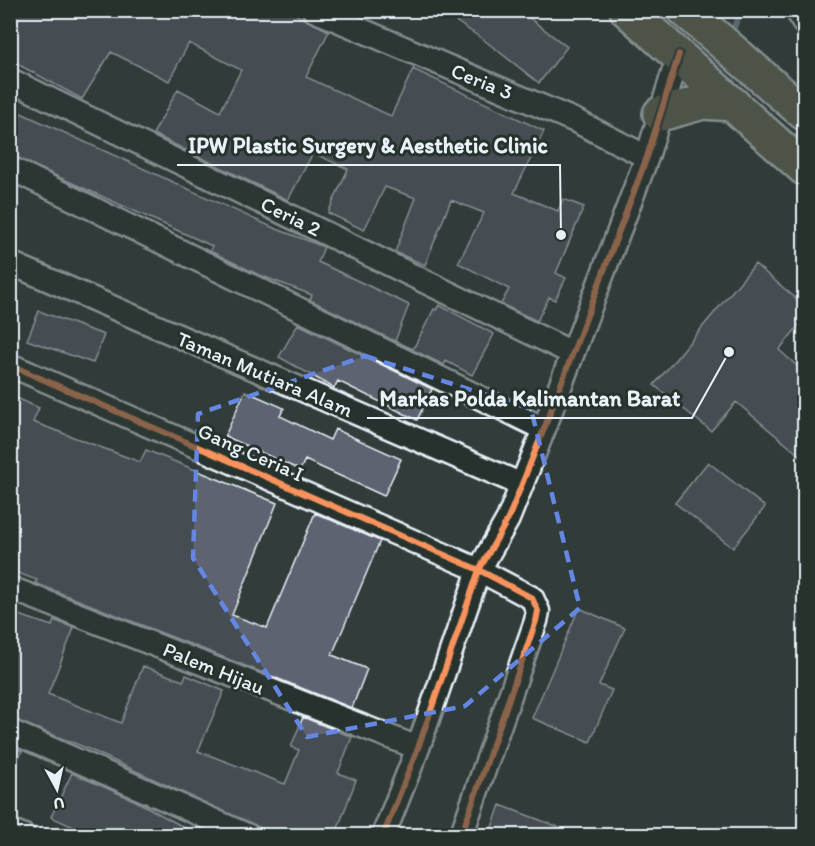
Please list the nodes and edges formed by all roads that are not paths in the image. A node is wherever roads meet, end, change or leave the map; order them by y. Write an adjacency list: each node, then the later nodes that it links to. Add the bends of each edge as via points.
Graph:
1 (315, 10): 11 (street, Ceria 3, via 566,117)
2 (627, 10): 6 (highway)
3 (797, 10): 4 (street)
4 (804, 23)
5 (705, 25): 9 (highway)
6 (685, 61): 8 (highway); 10 (street)
7 (10, 80): 15 (street, Ceria 2)
8 (727, 98): 10 (highway); 13 (highway)
9 (804, 113)
10 (660, 114): 11 (street)
11 (647, 157): 15 (street)
12 (10, 168): 17 (street)
13 (804, 168)
14 (10, 263): 18 (street, Taman Mutiara Alam)
15 (572, 353): 17 (street)
16 (10, 365): 19 (street, Gang Ceria I)
17 (544, 429): 18 (street)
18 (520, 484): 19 (street, via 508,519)
19 (479, 570): 22 (street); 27 (street, Gang Ceria I, via 532,598 538,611)
20 (10, 588): 22 (street, Palem Hijau)
21 (10, 731): 25 (street)
22 (418, 748): 26 (street)
23 (10, 830): 24 (street)
24 (24, 836)
25 (249, 836)
26 (383, 836)
27 (461, 836)

